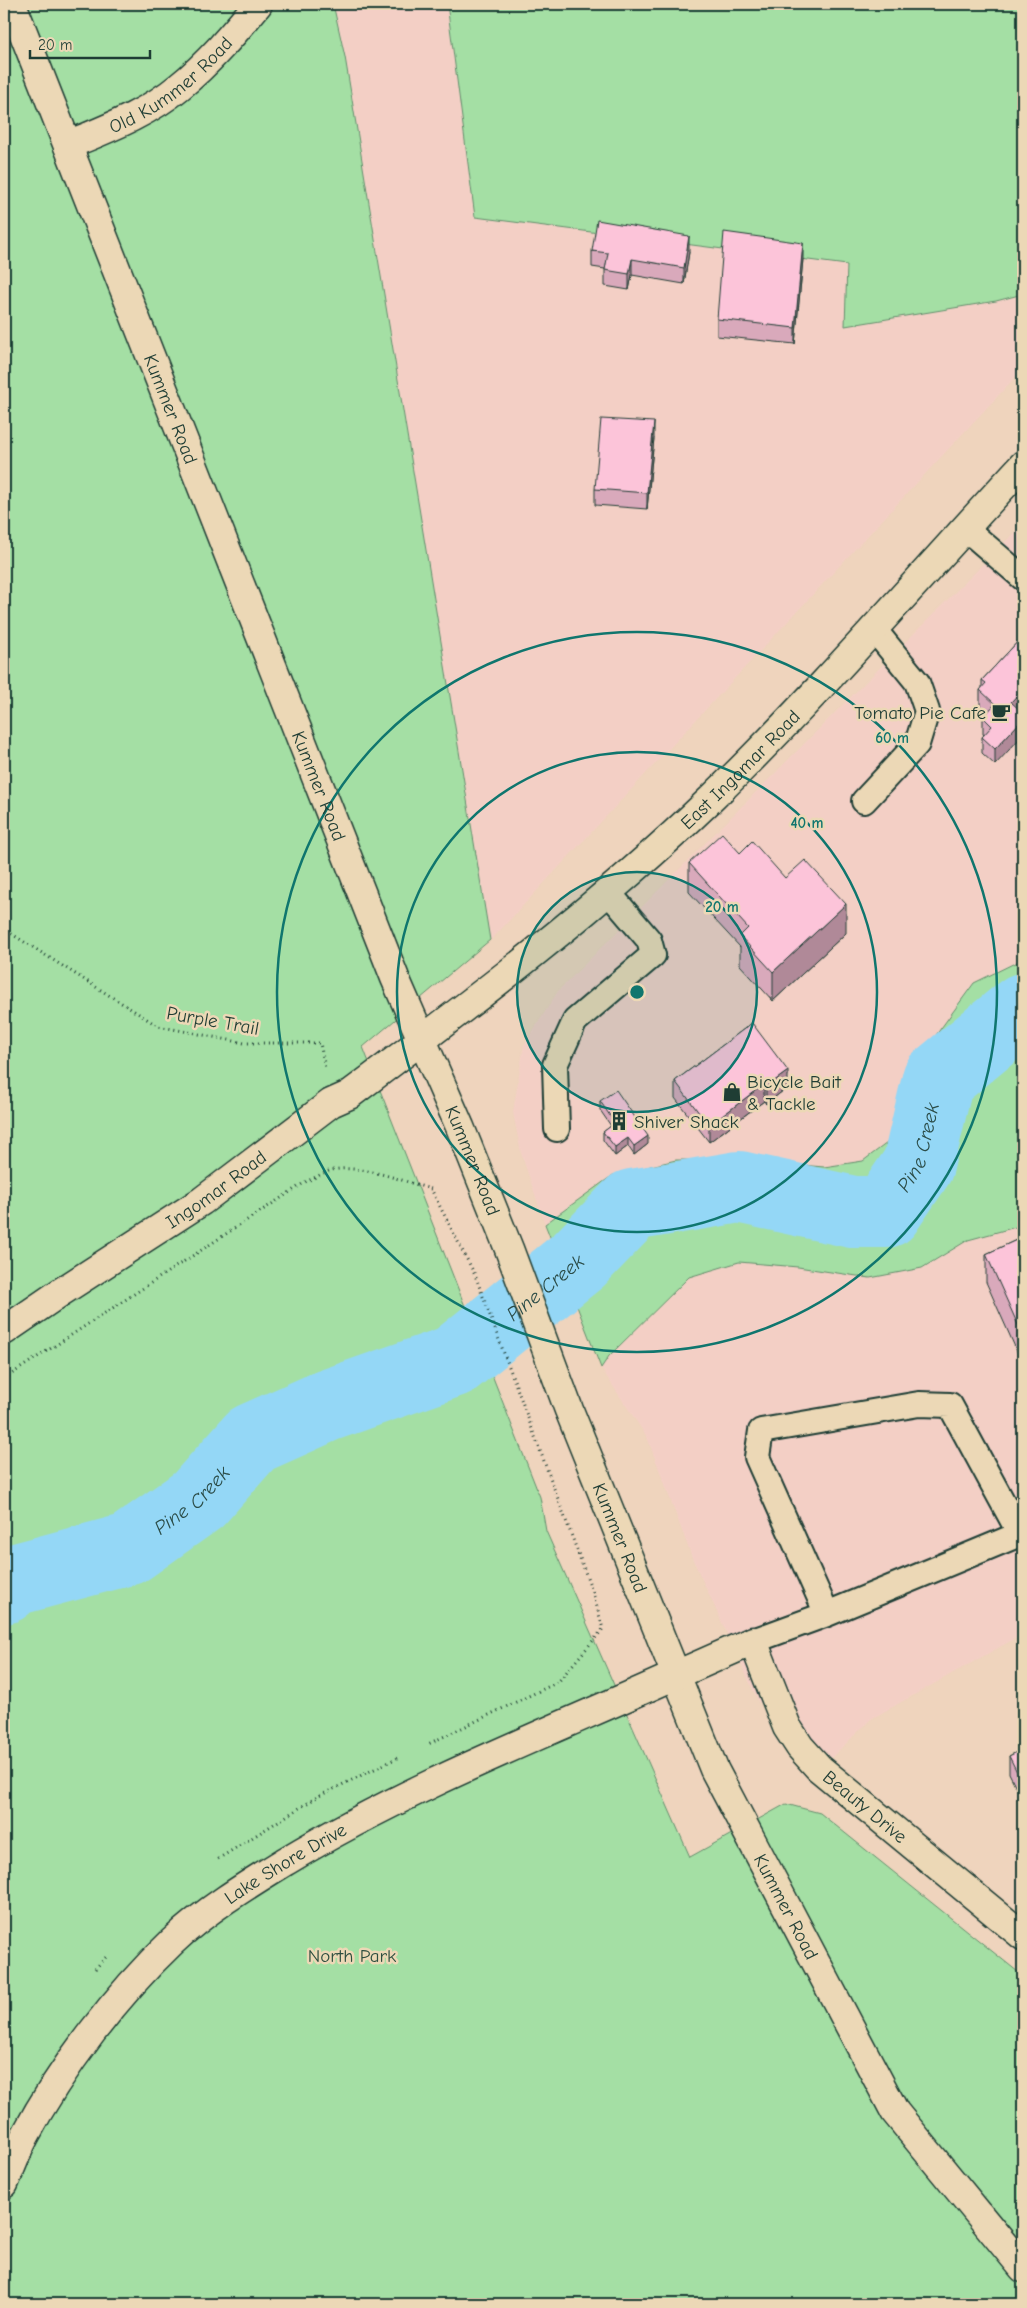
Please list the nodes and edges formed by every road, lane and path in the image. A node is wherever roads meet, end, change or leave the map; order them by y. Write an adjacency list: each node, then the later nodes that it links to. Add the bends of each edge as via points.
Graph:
1 (12, 4): 3 (street, Kummer Road)
2 (258, 4): 3 (street, Old Kummer Road, via 237,30 179,88 124,121)
3 (68, 145): 13 (street, Kummer Road, via 384,952)
4 (1023, 465): 5 (street, East Ingomar Road)
5 (966, 528): 6 (lane); 7 (street, East Ingomar Road)
6 (1023, 578)
7 (873, 628): 8 (lane, via 917,682 927,711 918,744); 9 (street, East Ingomar Road, via 712,797)
8 (864, 801)
9 (608, 892): 13 (street, East Ingomar Road, via 505,978); 15 (lane, via 649,940 653,955 575,1021 555,1065)
10 (4, 920): 11 (path)
11 (7, 931): 12 (path); 14 (path, Purple Trail, via 158,1026 244,1043 320,1043)
12 (4, 935)
13 (422, 1040): 14 (street, Ingomar Road, via 349,1095); 21 (street, Kummer Road, via 509,1249)
14 (330, 1103): 16 (street, Ingomar Road, via 202,1201)
15 (557, 1130)
16 (4, 1331)
17 (4, 1379): 22 (path, via 307,1181 332,1170 372,1170 431,1188 475,1275 594,1596 603,1629 558,1682)
18 (1022, 1534): 19 (lane); 19 (lane, via 950,1405 919,1404 761,1432 757,1457)
19 (827, 1614): 20 (lane)
20 (753, 1641): 21 (street, Lake Shore Drive); 25 (street, Beauty Drive, via 787,1727 819,1768)
21 (676, 1676): 28 (street, Lake Shore Drive, via 439,1779 324,1838 242,1888 174,1940 126,1989 60,2079 25,2136); 29 (street, Kummer Road, via 714,1769 895,2112)
22 (420, 1748)
23 (402, 1756): 24 (path, via 317,1797)
24 (211, 1865)
25 (1023, 1936)
26 (108, 1955): 27 (path)
27 (89, 1976)
28 (4, 2184)
29 (1023, 2268)

